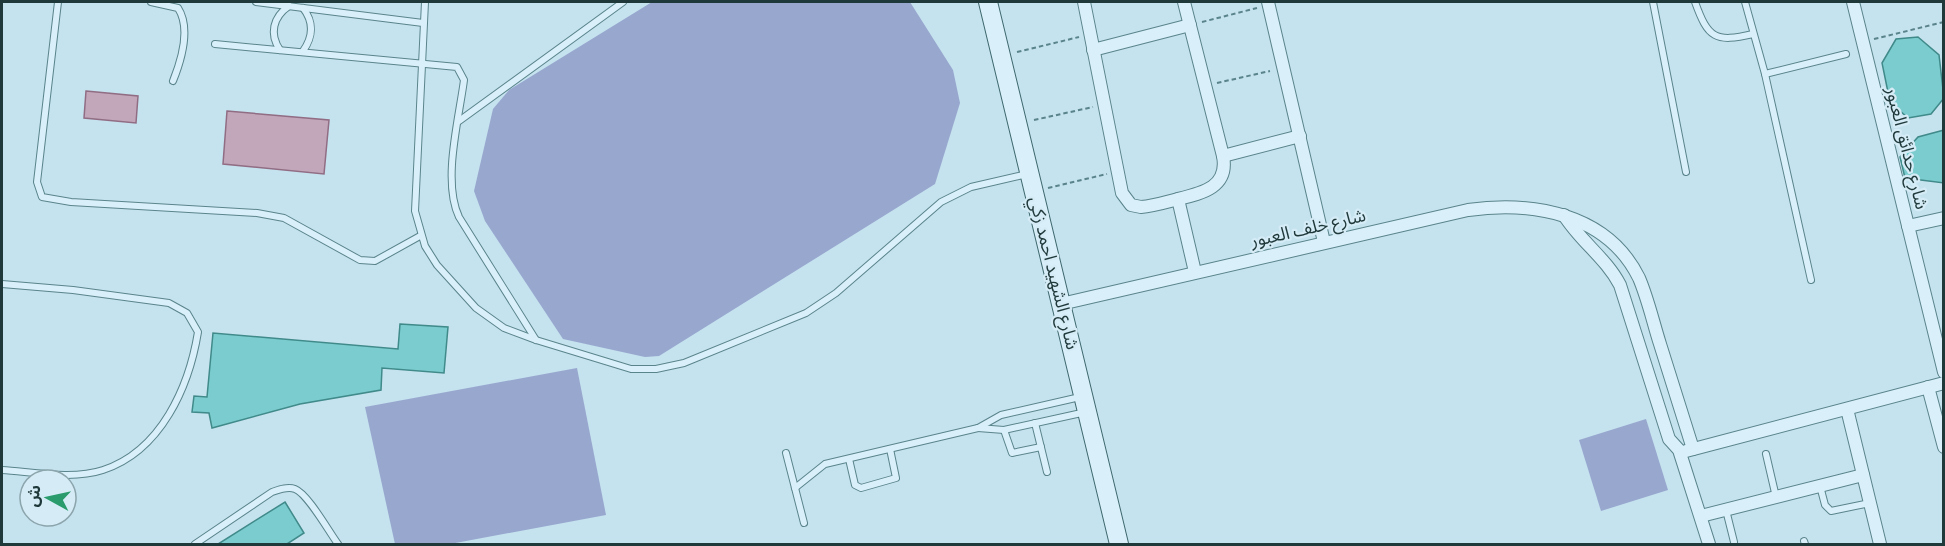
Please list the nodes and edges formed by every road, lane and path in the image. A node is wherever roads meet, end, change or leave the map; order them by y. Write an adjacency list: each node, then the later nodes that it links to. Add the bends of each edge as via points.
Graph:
1 (58, 2): 46 (lane, via 37,182 42,197 284,218 360,260 375,261)
2 (151, 2): 31 (lane, via 178,8 184,19 179,65)
3 (256, 2): 14 (lane)
4 (425, 2): 17 (lane)
5 (623, 2): 34 (lane)
6 (988, 2): 27 (street, شارع الشهيد احمد زكي)
7 (1084, 2): 19 (street)
8 (1184, 2): 18 (street)
9 (1653, 2): 39 (lane)
10 (1695, 2): 20 (lane, via 1714,37 1732,39)
11 (1745, 2): 20 (lane)
12 (1853, 2): 21 (street, شارع حدائق العبور)
13 (1269, 3): 18 (path); 29 (street)
14 (289, 6): 15 (lane); 23 (lane, via 279,14 274,26)
15 (303, 8): 17 (lane); 25 (lane, via 310,20 311,33)
16 (1944, 22): 21 (path)
17 (423, 23): 28 (lane)
18 (1190, 25): 24 (street); 32 (street)
19 (1090, 34): 24 (street); 27 (path)
20 (1753, 34): 30 (lane)
21 (1862, 42): 45 (street, شارع حدائق العبور)
22 (214, 44): 23 (lane)
23 (280, 50): 25 (lane)
24 (1093, 50): 33 (street)
25 (303, 51): 28 (lane)
26 (1846, 54): 30 (lane)
27 (1002, 56): 35 (street, شارع الشهيد احمد زكي)
28 (421, 62): 34 (lane, via 453,64 460,70 464,80); 46 (lane, via 415,211)
29 (1284, 67): 32 (path); 36 (street)
30 (1765, 74): 49 (lane)
31 (172, 81)
32 (1205, 85): 37 (street)
33 (1104, 104): 35 (path); 38 (street)
34 (459, 121): 52 (lane, via 451,188 455,208)
35 (1017, 123): 40 (street, شارع الشهيد احمد زكي)
36 (1300, 136): 37 (street); 47 (street)
37 (1223, 156): 42 (street, via 1224,170 1213,188)
38 (1118, 172): 41 (path); 42 (street, via 1124,197 1131,205 1141,207)
39 (1686, 172)
40 (1029, 174): 41 (street, شارع الشهيد احمد زكي); 52 (lane, via 995,180 956,194 927,212 836,293 806,313 684,363 631,369)
41 (1034, 192): 51 (street, شارع الشهيد احمد زكي)
42 (1178, 199): 48 (street)
43 (1564, 215): 47 (street, شارع خلف العبور, via 1528,208 1480,208); 64 (street, شارع خلف العبور, via 1607,238 1628,260 1638,278); 65 (street, via 1620,285 1669,439)
44 (1944, 218): 45 (street)
45 (1908, 226): 53 (street, شارع حدائق العبور)
46 (420, 236): 52 (lane, via 438,265 476,308 504,328)
47 (1324, 242): 48 (street, شارع خلف العبور)
48 (1195, 273): 51 (street, شارع خلف العبور)
49 (1811, 280)
50 (2, 284): 69 (lane, via 169,303 187,313 198,332 193,363 170,416 139,450 103,470 73,474)
51 (1061, 304): 56 (street, شارع الشهيد احمد زكي)
52 (536, 340)
53 (1944, 372)
54 (1944, 383): 55 (street)
55 (1928, 387): 57 (street); 62 (street)
56 (1085, 404): 58 (lane); 59 (lane, via 1001,415); 82 (street, شارع الشهيد احمد زكي)
57 (1847, 409): 64 (street); 71 (street)
58 (1035, 423): 60 (lane); 61 (lane)
59 (978, 428): 60 (lane); 63 (lane)
60 (1004, 430): 61 (lane, via 1012,453)
61 (1041, 447): 70 (lane)
62 (1944, 447)
63 (890, 449): 68 (lane); 68 (lane, via 896,478 861,488 855,485)
64 (1693, 449): 65 (street)
65 (1679, 450): 77 (street)
66 (786, 453): 73 (lane)
67 (1766, 454): 74 (lane)
68 (849, 459): 73 (lane, via 821,466)
69 (2, 470)
70 (1047, 472)
71 (1863, 475): 72 (street); 75 (street)
72 (1819, 486): 74 (street); 75 (lane, via 1831,511)
73 (795, 488): 78 (lane)
74 (1776, 497): 76 (street)
75 (1870, 502): 84 (street)
76 (1726, 510): 77 (street); 79 (lane)
77 (1701, 516): 83 (street)
78 (804, 523)
79 (1734, 542)
80 (195, 544): 81 (lane, via 272,492 284,488 295,489 305,497)
81 (338, 544)
82 (1119, 544)
83 (1709, 544)
84 (1880, 544)

